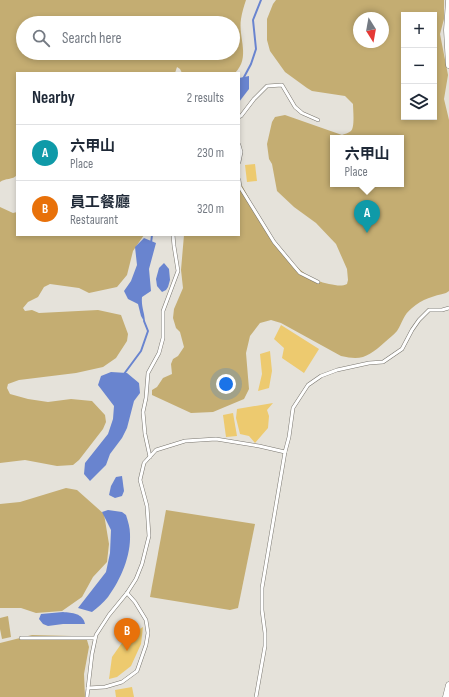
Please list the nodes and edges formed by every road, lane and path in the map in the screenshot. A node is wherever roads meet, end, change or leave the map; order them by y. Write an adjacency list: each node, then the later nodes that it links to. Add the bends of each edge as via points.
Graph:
1 (449, 1): 2 (street)
2 (449, 65)
3 (240, 116): 4 (lane, via 267,86 282,85 295,108)
4 (318, 120)
5 (240, 187): 7 (lane, via 274,242 300,272)
6 (173, 236): 10 (lane, via 178,271 163,311 160,353 148,373 143,412)
7 (318, 282)
8 (449, 308): 9 (lane, via 429,310 412,330 402,349 383,362 337,370 321,376 308,385 293,408)
9 (285, 452): 10 (lane, via 216,439 185,441 156,450); 17 (lane, via 262,588 265,646)
10 (150, 457): 11 (lane, via 144,463 140,480 147,506 149,536 142,564)
11 (127, 592): 13 (lane); 15 (lane, via 146,620 148,633 137,671 122,682)
12 (21, 638): 13 (lane)
13 (95, 638): 15 (lane)
14 (449, 685): 18 (street)
15 (88, 688): 16 (lane)
16 (87, 697)
17 (256, 697)
18 (446, 697)

